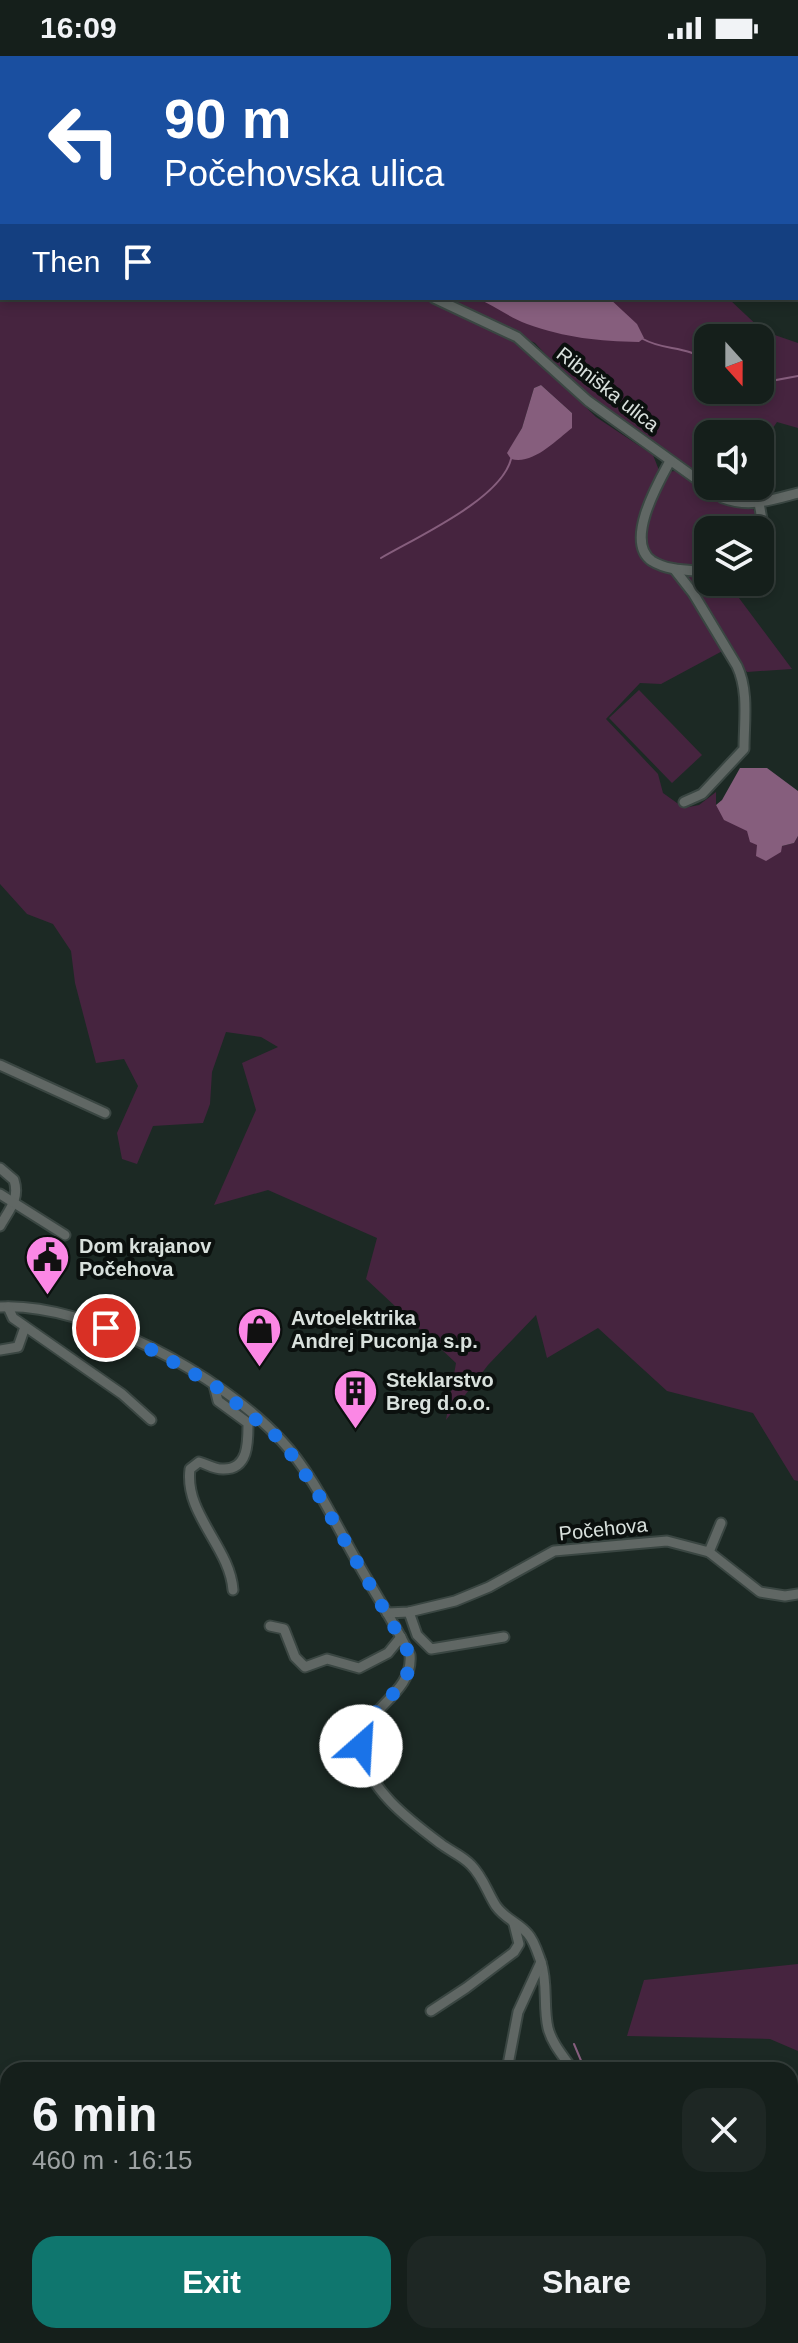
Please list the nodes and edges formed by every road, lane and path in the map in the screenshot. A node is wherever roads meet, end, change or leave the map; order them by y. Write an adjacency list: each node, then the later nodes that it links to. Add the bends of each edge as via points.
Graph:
1 (438, 300): 2 (street, Ribniška ulica, via 517,337 577,392)
2 (670, 461): 4 (street, Ribniška ulica, via 723,498); 6 (street, via 640,536 653,561)
3 (798, 493): 4 (street)
4 (759, 503): 5 (street)
5 (761, 516)
6 (675, 570): 7 (street); 8 (street, via 737,666 745,695 744,749 702,794)
7 (694, 571)
8 (684, 802)
9 (0, 1065): 10 (street)
10 (105, 1113)
11 (0, 1168): 13 (street, via 14,1180)
12 (0, 1194): 13 (street)
13 (15, 1203): 14 (street); 15 (street)
14 (0, 1226)
15 (65, 1235)
16 (4, 1307): 17 (street); 19 (street, via 88,1321 127,1336)
17 (25, 1327): 18 (street, via 18,1347); 20 (street)
18 (0, 1350)
19 (214, 1385): 23 (street, via 218,1401 248,1423 248,1451 228,1469 199,1462 189,1478 194,1502 226,1560); 25 (street, via 263,1423 296,1459)
20 (151, 1420)
21 (721, 1523): 22 (street)
22 (709, 1552): 24 (street, Počehova, via 760,1592); 25 (street, Počehova, via 667,1541 554,1551 455,1601)
23 (233, 1590)
24 (798, 1594)
25 (399, 1613): 27 (street); 28 (street, via 431,1649)
26 (270, 1626): 27 (street, via 284,1629 305,1667 327,1659 359,1668 388,1653)
27 (401, 1637): 29 (street, via 410,1655 407,1679 367,1724 360,1738 363,1758 388,1799 469,1862)
28 (504, 1637)
29 (514, 1924): 30 (street, via 529,1934); 31 (street, via 519,1944 514,1952)
30 (541, 1962): 32 (street, via 518,2012); 33 (street, via 548,2028)
31 (431, 2011)
32 (509, 2062)
33 (567, 2062)

